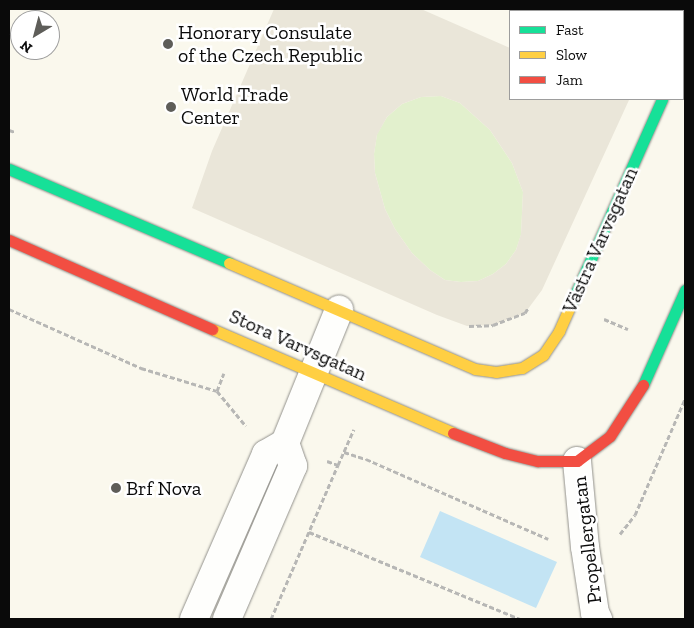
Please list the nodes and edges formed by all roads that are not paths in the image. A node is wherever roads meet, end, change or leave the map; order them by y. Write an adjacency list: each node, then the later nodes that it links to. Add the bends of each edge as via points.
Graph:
1 (662, 100): 5 (street, Västra Varvsgatan, via 571,305 544,355 522,368 496,372 475,369)
2 (9, 169): 5 (street)
3 (9, 240): 6 (street, Stora Varvsgatan)
4 (685, 290): 8 (street, via 640,391 610,436)
5 (339, 310): 6 (street)
6 (314, 372): 7 (street); 8 (street, Stora Varvsgatan, via 431,425 505,453 538,462)
7 (285, 443): 9 (street, via 266,454); 10 (street, via 293,466)
8 (577, 461): 11 (street, Propellergatan, via 585,547 594,613)
9 (194, 619)
10 (227, 619)
11 (598, 619)

